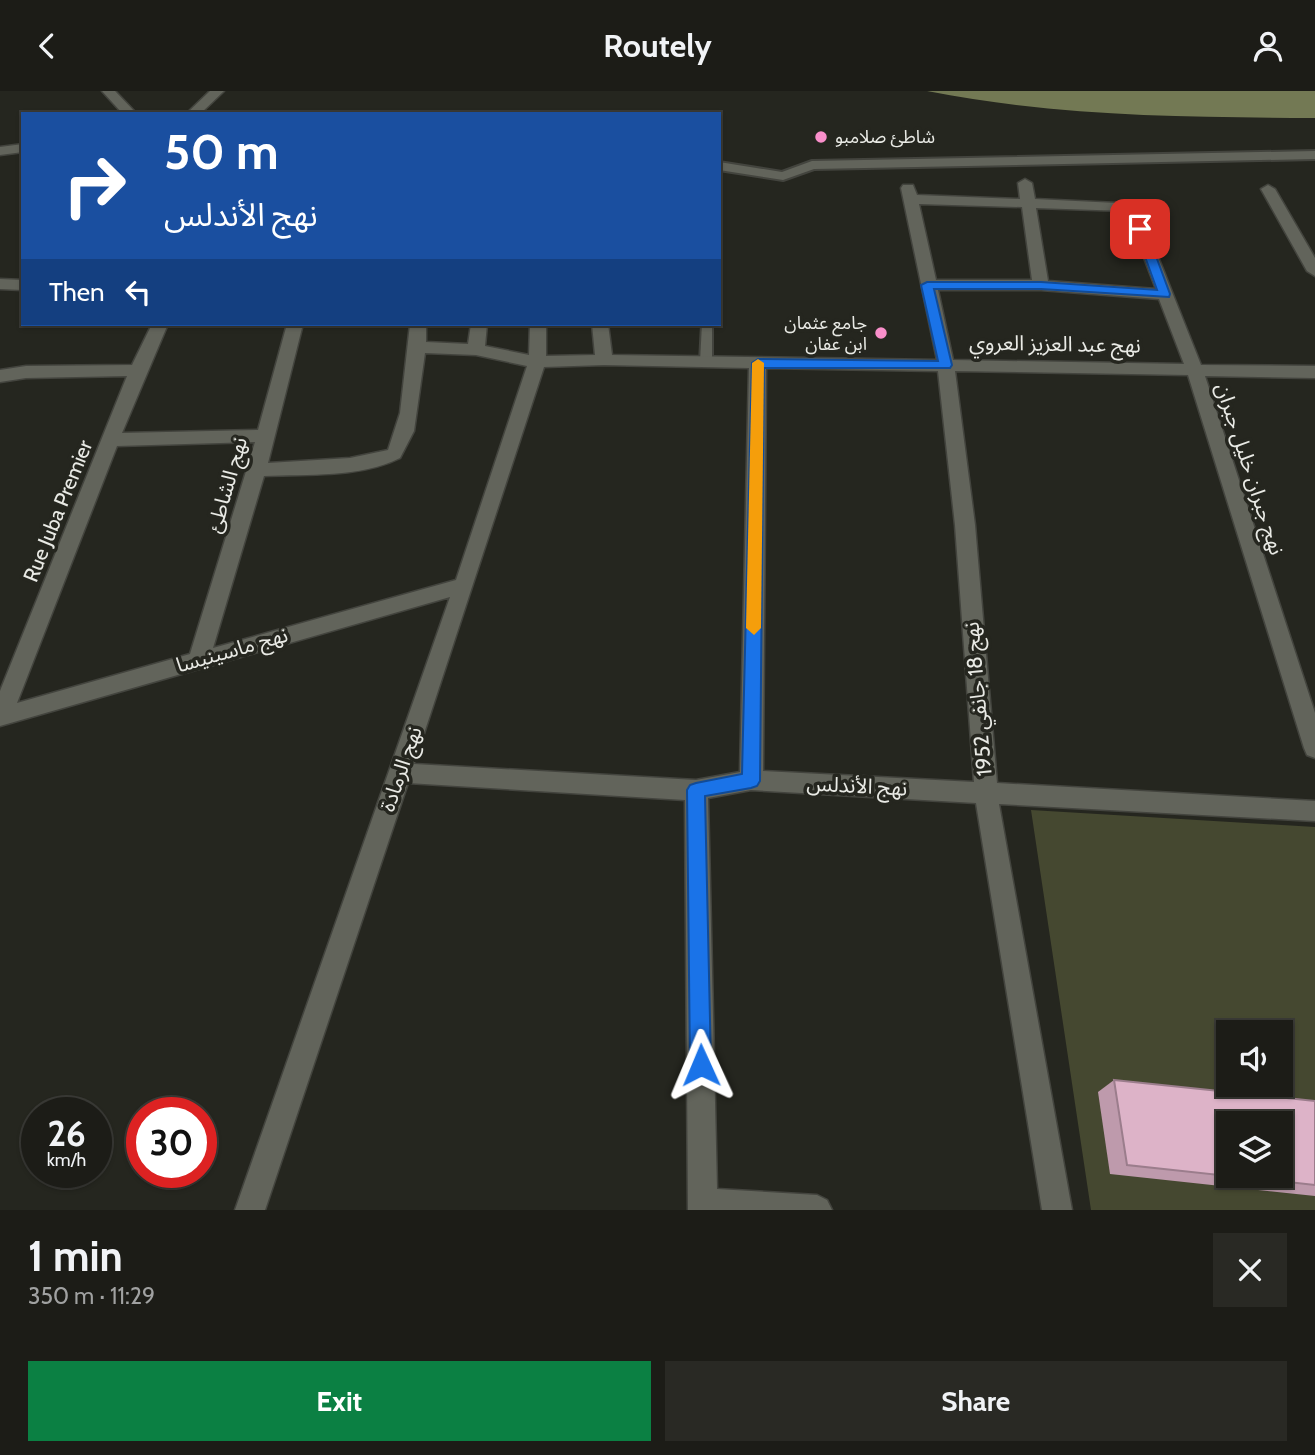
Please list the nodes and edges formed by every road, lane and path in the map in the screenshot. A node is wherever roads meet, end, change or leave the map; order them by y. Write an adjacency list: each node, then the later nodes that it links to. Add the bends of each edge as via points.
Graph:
1 (108, 91): 3 (street)
2 (218, 91): 4 (street)
3 (129, 112)
4 (194, 112)
5 (21, 148): 6 (street)
6 (0, 151)
7 (1315, 155): 8 (street, via 812,165 783,176)
8 (721, 166)
9 (1025, 183): 11 (street)
10 (1268, 189): 12 (street)
11 (1027, 203): 15 (street, نهج 18 جانفي 1952, via 908,194); 16 (street); 17 (street, نهج جبران خليل جبران, via 1132,207)
12 (1315, 271)
13 (0, 285): 14 (street)
14 (21, 285)
15 (927, 285): 16 (street); 31 (street, نهج 18 جانفي 1952)
16 (1041, 285): 17 (street)
17 (1164, 294): 33 (street, نهج جبران خليل جبران)
18 (159, 326): 32 (street, Rue Juba Premier)
19 (294, 326): 36 (street, نهج الشاطئ)
20 (418, 326): 25 (street)
21 (479, 326): 26 (street)
22 (538, 326): 28 (street, نهج الرمادة)
23 (600, 326): 27 (street)
24 (707, 326): 29 (lane)
25 (418, 347): 26 (street, نهج عبد العزيز العروي); 38 (street, via 404,440 393,456 356,464)
26 (476, 350): 28 (street, نهج عبد العزيز العروي)
27 (604, 360): 28 (street, نهج عبد العزيز العروي); 29 (street, نهج عبد العزيز العروي)
28 (537, 362): 39 (street, نهج الرمادة)
29 (706, 362): 30 (street, نهج عبد العزيز العروي)
30 (758, 363): 31 (street, نهج عبد العزيز العروي); 44 (street)
31 (946, 365): 33 (street, نهج عبد العزيز العروي); 46 (street, نهج 18 جانفي 1952, via 965,525)
32 (138, 370): 35 (street); 37 (street, Rue Juba Premier)
33 (1195, 370): 34 (street, نهج عبد العزيز العروي); 42 (street, نهج جبران خليل جبران)
34 (1315, 372)
35 (0, 376)
36 (265, 436): 37 (street); 38 (street, نهج الشاطئ)
37 (111, 440): 41 (street, Rue Juba Premier)
38 (257, 470): 40 (street, نهج الشاطئ)
39 (464, 585): 40 (street, نهج ماسينيسا); 43 (street, نهج الرمادة)
40 (200, 658): 41 (street, نهج ماسينيسا)
41 (1, 716)
42 (1315, 748)
43 (400, 773): 45 (street, نهج الأندلس); 49 (street, نهج الرمادة)
44 (751, 781): 45 (street, نهج الأندلس); 46 (street, نهج الأندلس)
45 (696, 790): 48 (street)
46 (986, 793): 47 (street, نهج الأندلس); 51 (street, نهج 18 جانفي 1952)
47 (1315, 811)
48 (703, 1206): 50 (street)
49 (250, 1210)
50 (817, 1210)
51 (1057, 1210)

